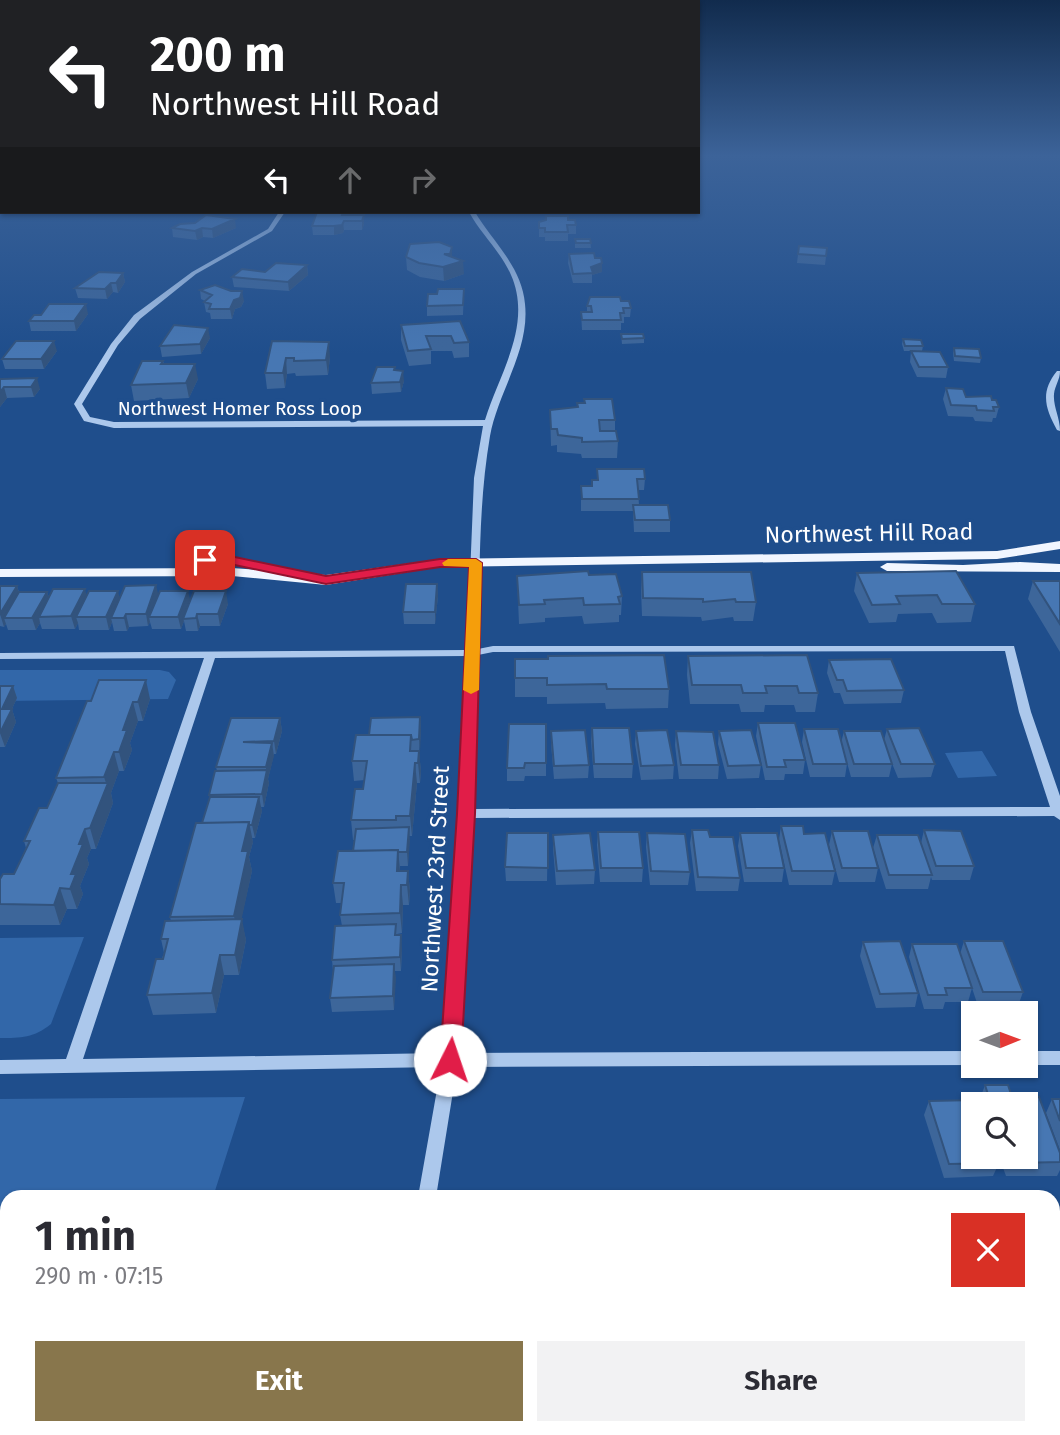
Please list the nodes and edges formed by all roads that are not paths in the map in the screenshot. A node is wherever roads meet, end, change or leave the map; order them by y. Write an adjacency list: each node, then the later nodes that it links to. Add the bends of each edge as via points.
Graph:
1 (276, 221): 4 (street, Northwest Homer Ross Loop, via 270,230 194,273 137,317 78,404 87,419 114,425)
2 (479, 221): 4 (street, Northwest 23rd Street, via 509,263 523,308 515,355)
3 (1060, 373): 5 (street, via 1051,383 1049,395)
4 (488, 423): 9 (street, Northwest 23rd Street, via 479,478)
5 (1060, 428)
6 (1060, 545): 8 (main road, Northwest Hill Road, via 997,555 718,557)
7 (0, 561): 12 (main road, Northwest Hill Road, via 230,560)
8 (677, 562): 9 (main road, Northwest Hill Road); 10 (main road, Northwest Hill Road, via 723,568)
9 (476, 563): 12 (main road, Northwest Hill Road, via 440,563); 13 (street, Northwest 23rd Street)
10 (1060, 568)
11 (0, 573): 12 (main road, Northwest Hill Road, via 232,572)
12 (326, 580)
13 (473, 653): 15 (street); 16 (street, via 506,649 1010,648); 18 (street, Northwest 23rd Street)
14 (0, 656): 15 (street)
15 (210, 656): 23 (street)
16 (1025, 712): 17 (street)
17 (1059, 813): 18 (street)
18 (466, 814): 22 (street, Northwest 23rd Street)
19 (961, 1058): 22 (street)
20 (1038, 1058): 21 (street)
21 (1060, 1058)
22 (450, 1060): 23 (street); 25 (street, Northwest 23rd Street)
23 (72, 1066): 24 (street)
24 (0, 1067)
25 (428, 1190)

